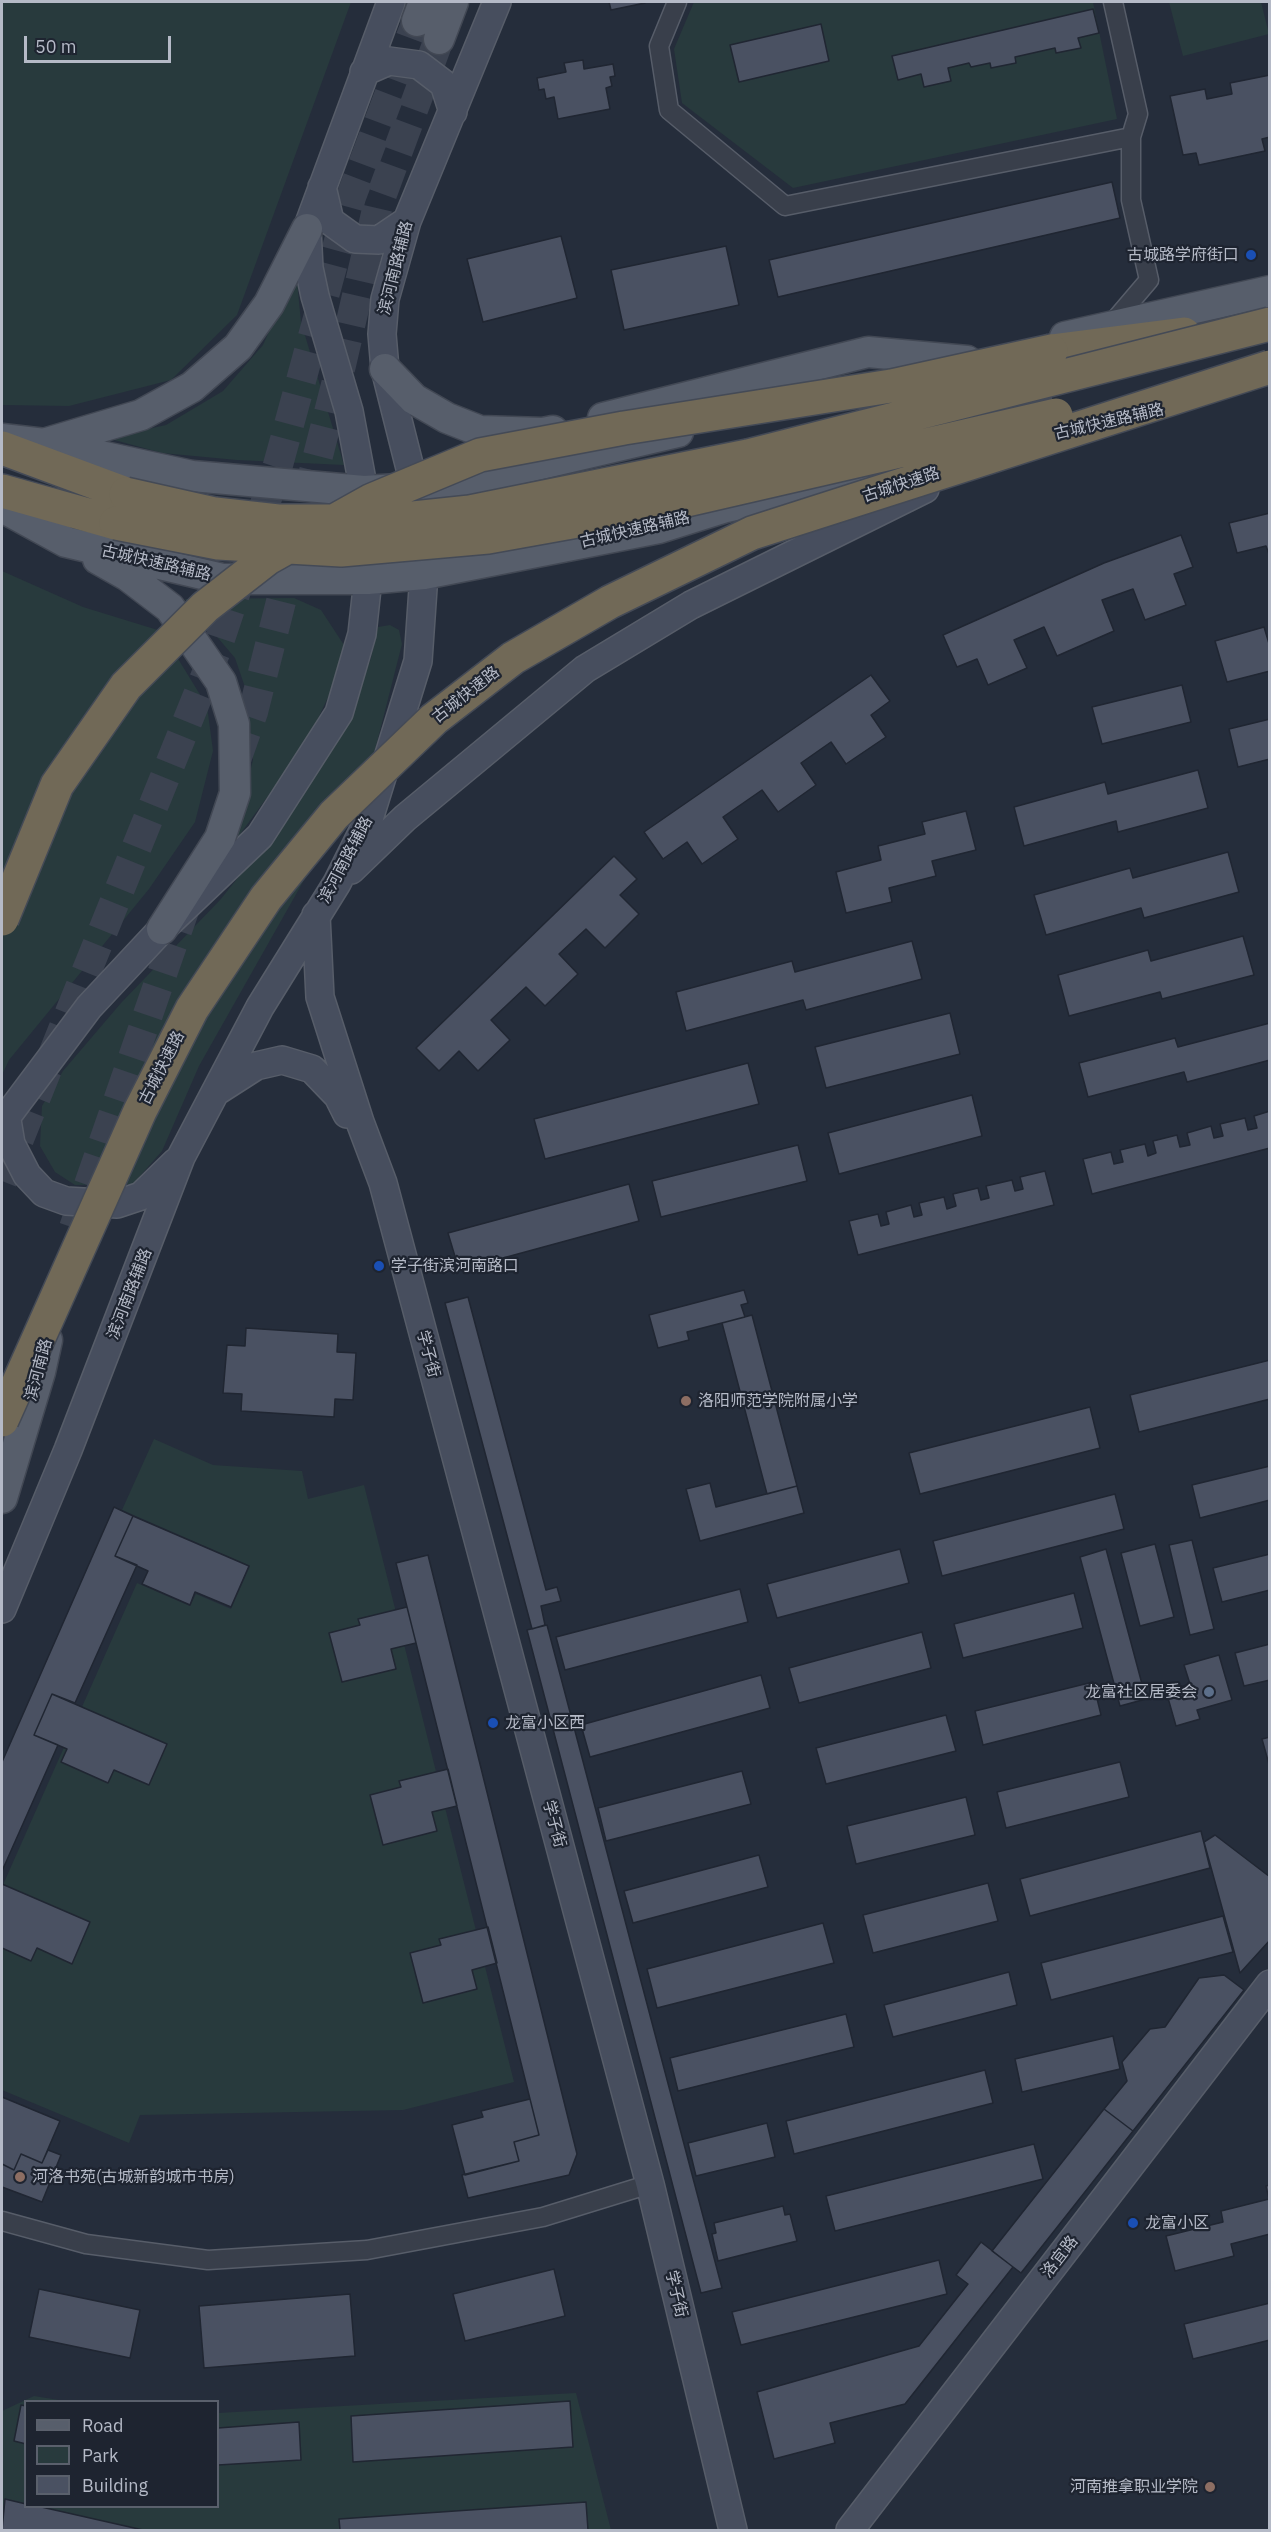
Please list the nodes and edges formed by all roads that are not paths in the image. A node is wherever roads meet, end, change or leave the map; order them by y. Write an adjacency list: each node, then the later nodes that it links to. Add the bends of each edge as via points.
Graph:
1 (391, 2): 7 (main road)
2 (453, 2): 6 (main road)
3 (497, 2): 8 (main road, 滨河南路辅路)
4 (677, 2): 9 (street, via 658,46 669,110 785,206)
5 (1113, 2): 9 (street, via 1138,114)
6 (427, 20)
7 (364, 72): 8 (main road, via 389,60 419,65 444,84); 10 (main road)
8 (453, 112): 11 (main road, 滨河南路辅路)
9 (1131, 137): 15 (street, via 1131,200 1149,280)
10 (322, 187): 11 (main road, via 330,221 355,239 379,240); 12 (main road)
11 (407, 221): 18 (main road, 滨河南路辅路, via 385,299 381,334)
12 (307, 229): 21 (main road, via 264,312 238,347 192,387 141,415); 26 (main road, via 315,296 349,411)
13 (1269, 291): 15 (main road)
14 (1269, 324): 28 (highway, bridge, via 748,456 470,512 385,522 278,521); 34 (highway, bridge, via 1052,351 891,386 480,455 372,500 268,558 205,607 126,686 57,785)
15 (1109, 327): 16 (main road)
16 (967, 361): 18 (main road, via 868,352 543,433 480,431 447,418 414,399); 24 (main road, via 628,445 490,476)
17 (1269, 367): 28 (highway, bridge, via 661,506 488,537 341,550 218,543); 41 (highway, 古城快速路, bridge, via 752,533 610,602 513,658 434,720 334,814 266,898 192,1009 140,1111)
18 (385, 369): 24 (main road, 滨河南路辅路)
19 (1269, 384): 22 (main road, 古城快速路辅路)
20 (2, 439): 21 (main road)
21 (45, 444): 26 (main road, via 192,476)
22 (1006, 447): 30 (main road, 古城快速路辅路, via 726,507 659,528); 32 (main road, via 691,605 585,669 405,818)
23 (2, 448): 28 (highway)
24 (415, 488): 26 (main road); 30 (main road, 滨河南路辅路)
25 (2, 491): 28 (highway)
26 (364, 491): 31 (main road)
27 (2, 507): 29 (main road, 古城快速路辅路)
28 (121, 509)
29 (66, 542): 31 (main road, 古城快速路辅路, via 223,579); 35 (main road, via 128,576 170,608 221,682 234,724 235,793 220,838)
30 (424, 574): 31 (main road, 古城快速路辅路); 32 (main road, 滨河南路辅路, via 418,661 369,819)
31 (368, 579): 35 (main road, via 362,634 339,713 260,836)
32 (337, 883): 33 (main road, 滨河南路辅路)
33 (316, 915): 36 (main road, 滨河南路辅路, via 260,1007); 38 (main road, via 320,997)
34 (2, 918)
35 (162, 929): 37 (main road, via 89,1007)
36 (216, 1092): 38 (main road, via 256,1066 282,1060 312,1069 338,1096); 39 (main road, 滨河南路辅路)
37 (4, 1119): 39 (main road, via 11,1144 27,1175 44,1193 66,1201 117,1204 141,1196)
38 (356, 1123): 46 (main road, 学子街)
39 (181, 1157): 43 (main road, 滨河南路辅路, via 73,1439)
40 (70, 1239): 42 (main road, 滨河南路, via 40,1372)
41 (2, 1420)
42 (2, 1498)
43 (2, 1609)
44 (1269, 1984): 50 (main road, 洛宜路)
45 (1269, 2009): 51 (main road, 洛宜路)
46 (646, 2186): 47 (street, via 543,2217 367,2250 208,2260 86,2244); 48 (main road, 学子街); 49 (main road, 学子街)
47 (2, 2221)
48 (724, 2530)
49 (733, 2530)
50 (850, 2530)
51 (869, 2530)

